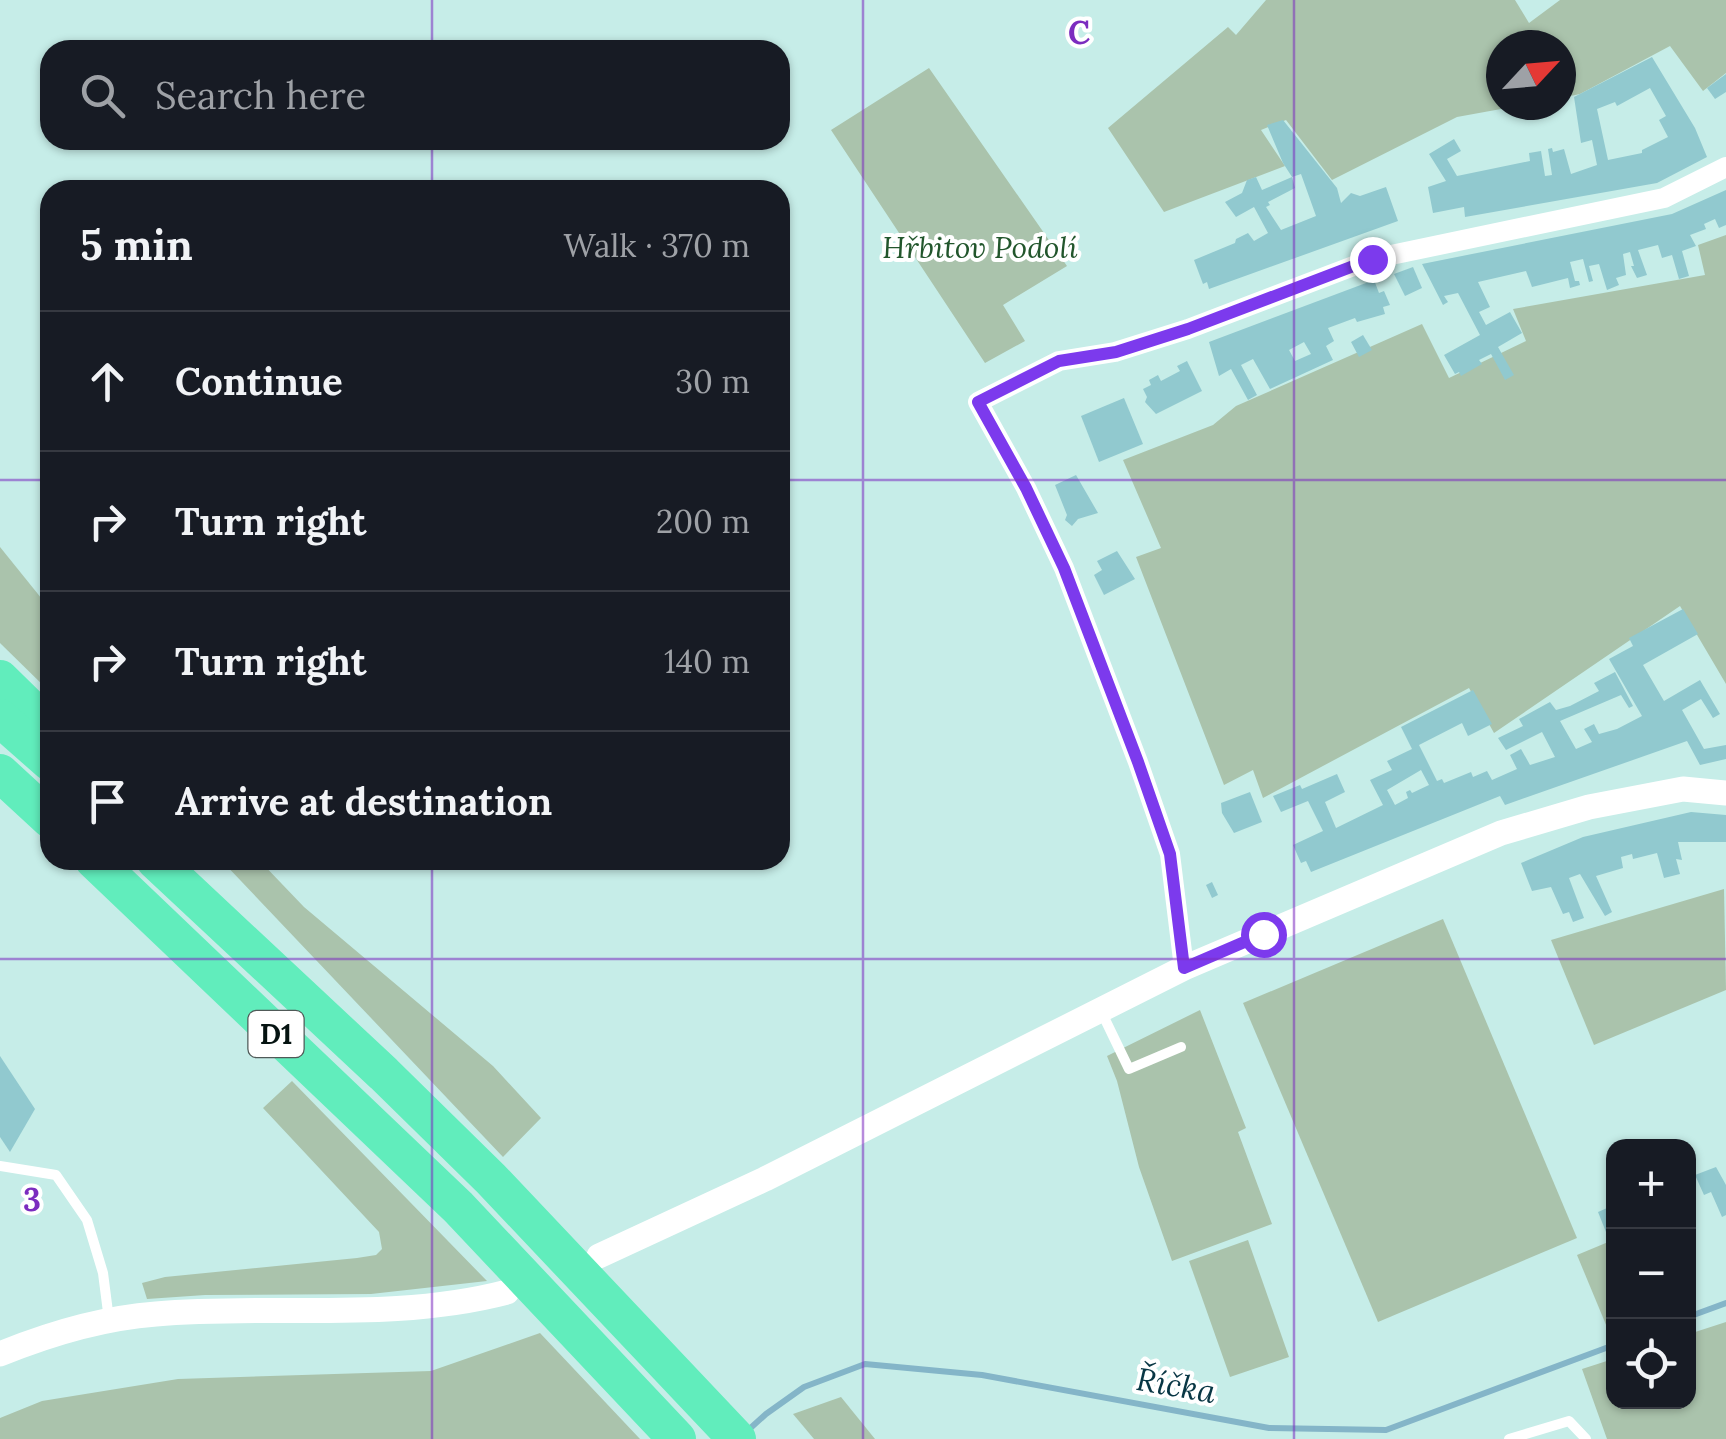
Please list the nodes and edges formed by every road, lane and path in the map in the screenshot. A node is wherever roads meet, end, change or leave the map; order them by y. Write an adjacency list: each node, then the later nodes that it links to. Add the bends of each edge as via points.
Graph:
1 (1726, 167): 12 (street, via 1664,198 1372,259 1188,329 1059,361 978,402 1064,568 1138,762 1170,854)
2 (0, 679): 4 (highway)
3 (0, 718): 5 (highway)
4 (40, 718)
5 (40, 753)
6 (0, 773): 8 (highway)
7 (1726, 792): 12 (street, via 1683,789 1501,834)
8 (40, 810)
9 (104, 870): 21 (highway, D1, via 458,1207)
10 (166, 870): 15 (highway, D1)
11 (192, 870): 15 (highway)
12 (1184, 968): 13 (street)
13 (1101, 1010): 14 (lane, via 1129,1069); 17 (street)
14 (1181, 1047)
15 (384, 1074): 22 (highway, D1)
16 (0, 1166): 19 (lane, via 56,1175 86,1220)
17 (599, 1256)
18 (507, 1292): 19 (street, via 410,1309 155,1314)
19 (109, 1321): 20 (street)
20 (0, 1354)
21 (678, 1439)
22 (737, 1439)
23 (1509, 1439): 24 (lane, via 1568,1422)
24 (1586, 1439)

